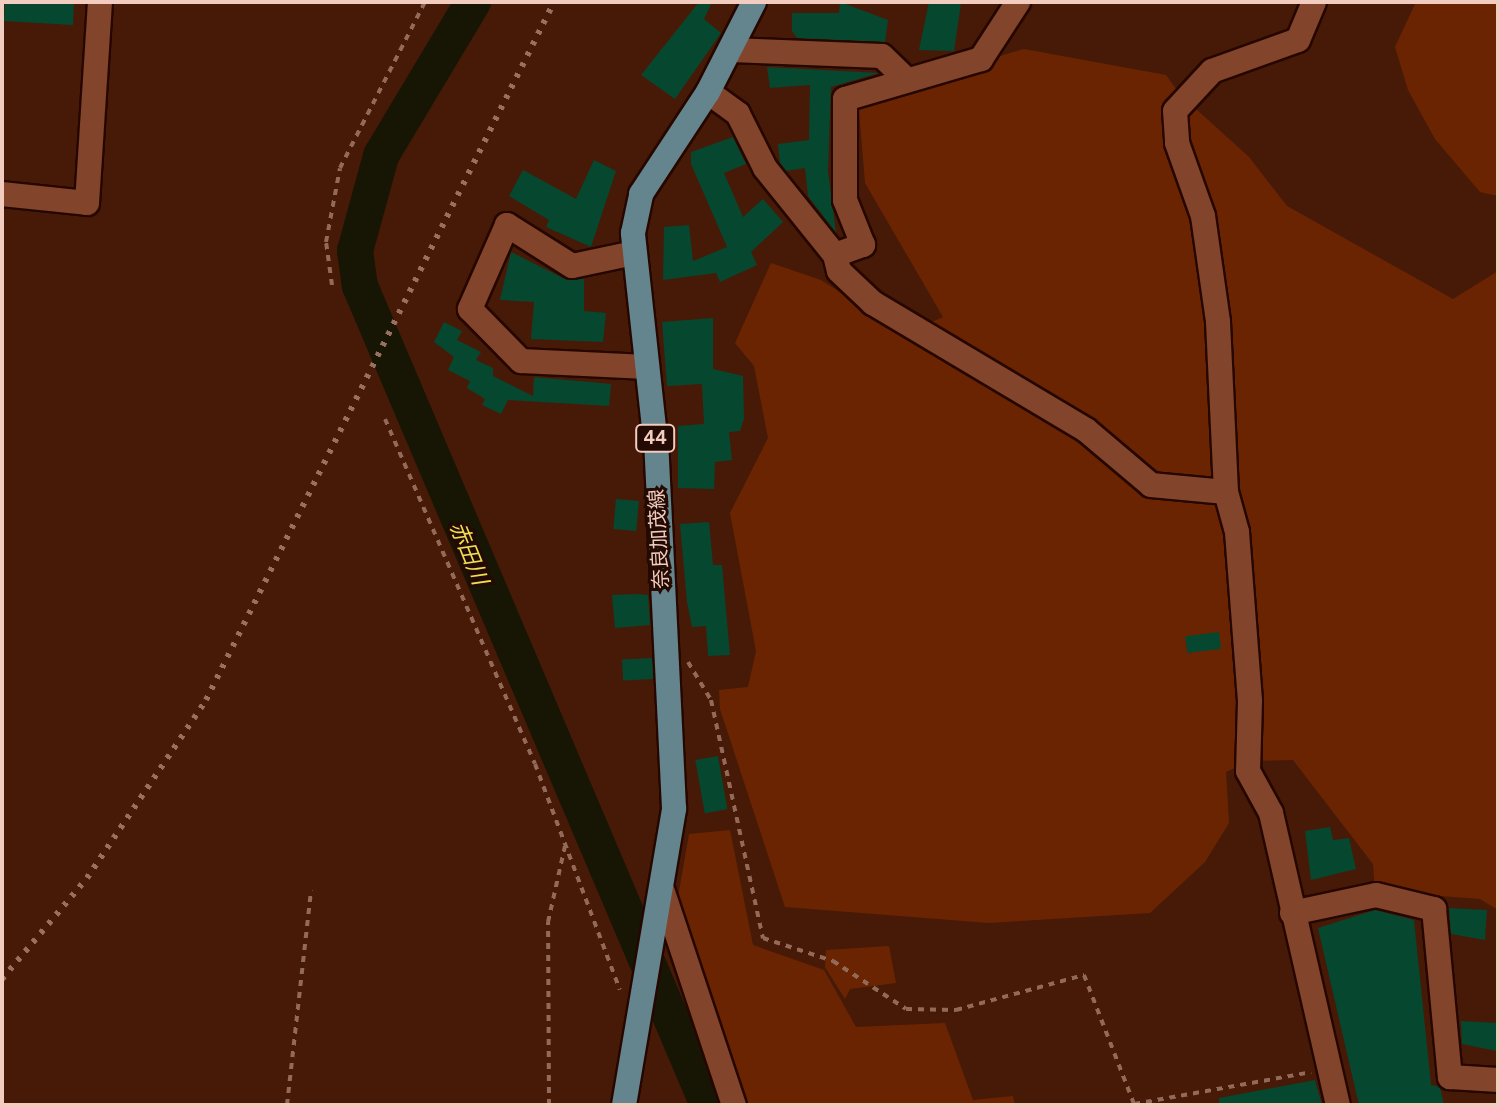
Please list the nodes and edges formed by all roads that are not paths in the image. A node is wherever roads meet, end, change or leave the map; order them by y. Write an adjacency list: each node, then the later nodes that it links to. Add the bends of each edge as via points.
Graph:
1 (100, 2): 8 (street, via 87,203)
2 (754, 2): 5 (main road, 奈良加茂線 / 44)
3 (1018, 2): 6 (street, via 981,59)
4 (1314, 2): 12 (street, via 1298,40 1212,71 1175,111 1177,143 1203,216 1218,322)
5 (731, 50): 6 (street, via 882,56); 7 (main road, 奈良加茂線 / 44)
6 (905, 78): 10 (street, via 845,99 845,200 863,245)
7 (708, 92): 9 (main road, 奈良加茂線 / 44, via 641,194); 10 (street, via 738,114 765,168)
8 (2, 194)
9 (634, 253): 11 (main road, 奈良加茂線 / 44); 11 (street, via 572,266 507,225 470,309 521,361)
10 (835, 255): 12 (street, via 839,271 873,303 1086,430 1151,485)
11 (647, 367): 13 (main road, 奈良加茂線 / 44, via 674,808)
12 (1226, 492): 14 (street, via 1240,569 1248,771 1271,813)
13 (662, 898): 16 (main road, 奈良加茂線 / 44, via 635,1019); 17 (street)
14 (1292, 913): 15 (street, via 1376,895 1434,909 1450,1077); 18 (street)
15 (1498, 1080)
16 (624, 1105)
17 (734, 1105)
18 (1338, 1105)

